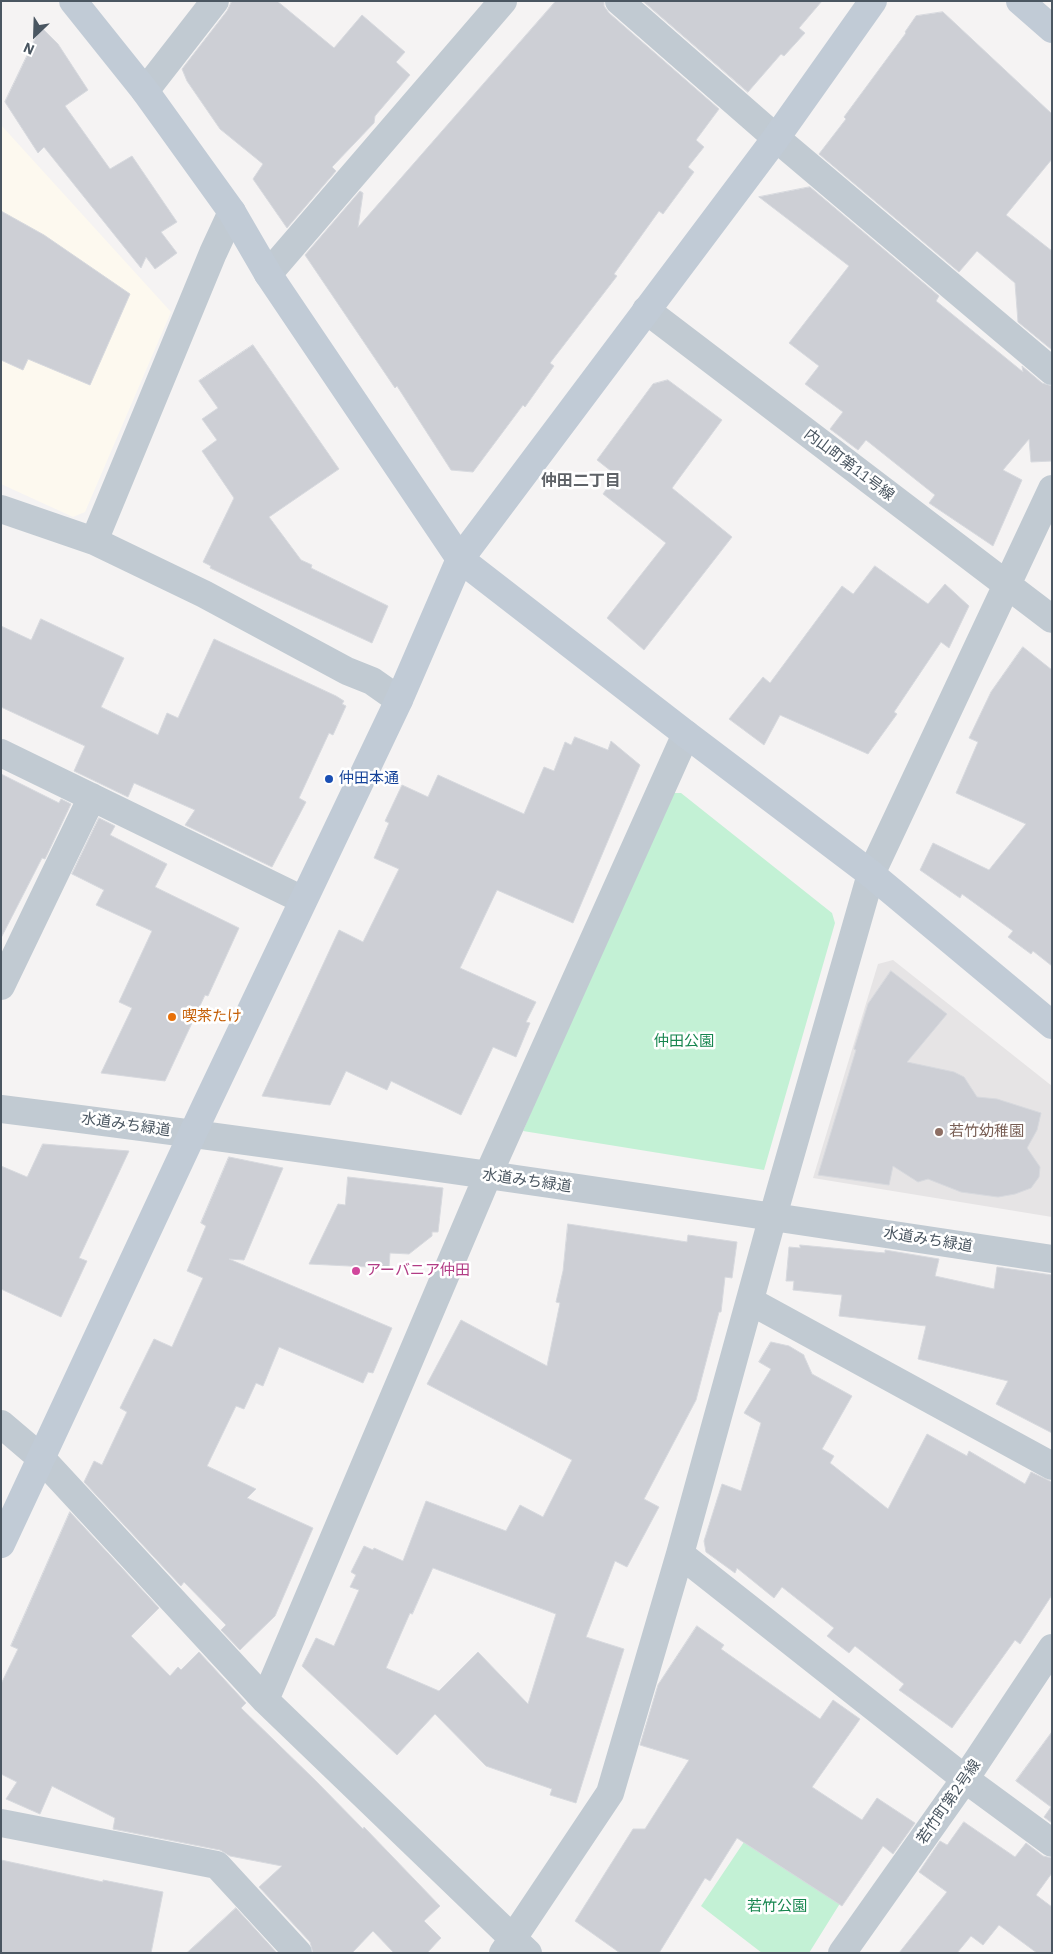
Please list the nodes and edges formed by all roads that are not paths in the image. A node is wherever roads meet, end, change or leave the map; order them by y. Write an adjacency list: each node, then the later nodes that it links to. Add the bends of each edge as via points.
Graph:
1 (73, 1): 8 (street)
2 (216, 1): 8 (street)
3 (503, 1): 11 (street)
4 (619, 1): 9 (street)
5 (873, 1): 9 (street)
6 (1020, 1): 7 (street)
7 (1052, 29)
8 (145, 91): 10 (street)
9 (776, 138): 12 (street); 13 (street)
10 (232, 212): 11 (street); 16 (street, via 212,253)
11 (268, 274): 17 (street)
12 (646, 310): 17 (street); 18 (street, 内山町第11号線)
13 (1052, 371)
14 (1052, 489): 18 (street)
15 (1, 509): 16 (street)
16 (94, 541): 20 (street, via 372,681)
17 (460, 559): 20 (street); 21 (street)
18 (1006, 584): 19 (street, 内山町第11号線); 24 (street)
19 (1052, 619)
20 (399, 700): 25 (street)
21 (686, 734): 24 (street); 30 (street)
22 (1, 753): 23 (street)
23 (92, 797): 25 (street); 26 (street)
24 (871, 874): 27 (street); 31 (street)
25 (303, 900): 29 (street)
26 (1, 986)
27 (1052, 1025)
28 (1, 1108): 29 (street, 水道みち緑道)
29 (193, 1134): 30 (street, 水道みち緑道); 35 (street)
30 (488, 1175): 31 (street, 水道みち緑道); 40 (street)
31 (773, 1216): 32 (street, 水道みち緑道); 33 (street)
32 (1052, 1259)
33 (750, 1302): 36 (street); 38 (street)
34 (1, 1424): 35 (street)
35 (41, 1458): 37 (street); 40 (street)
36 (1052, 1466)
37 (1, 1544)
38 (680, 1554): 41 (street); 44 (street, via 610,1793)
39 (1052, 1648): 41 (street, 若竹町第2号線)
40 (265, 1700): 44 (street)
41 (965, 1780): 43 (street); 46 (street, 若竹町第2号線)
42 (1, 1823): 45 (street, via 217,1865)
43 (1052, 1843)
44 (515, 1948)
45 (298, 1953)
46 (842, 1953)

